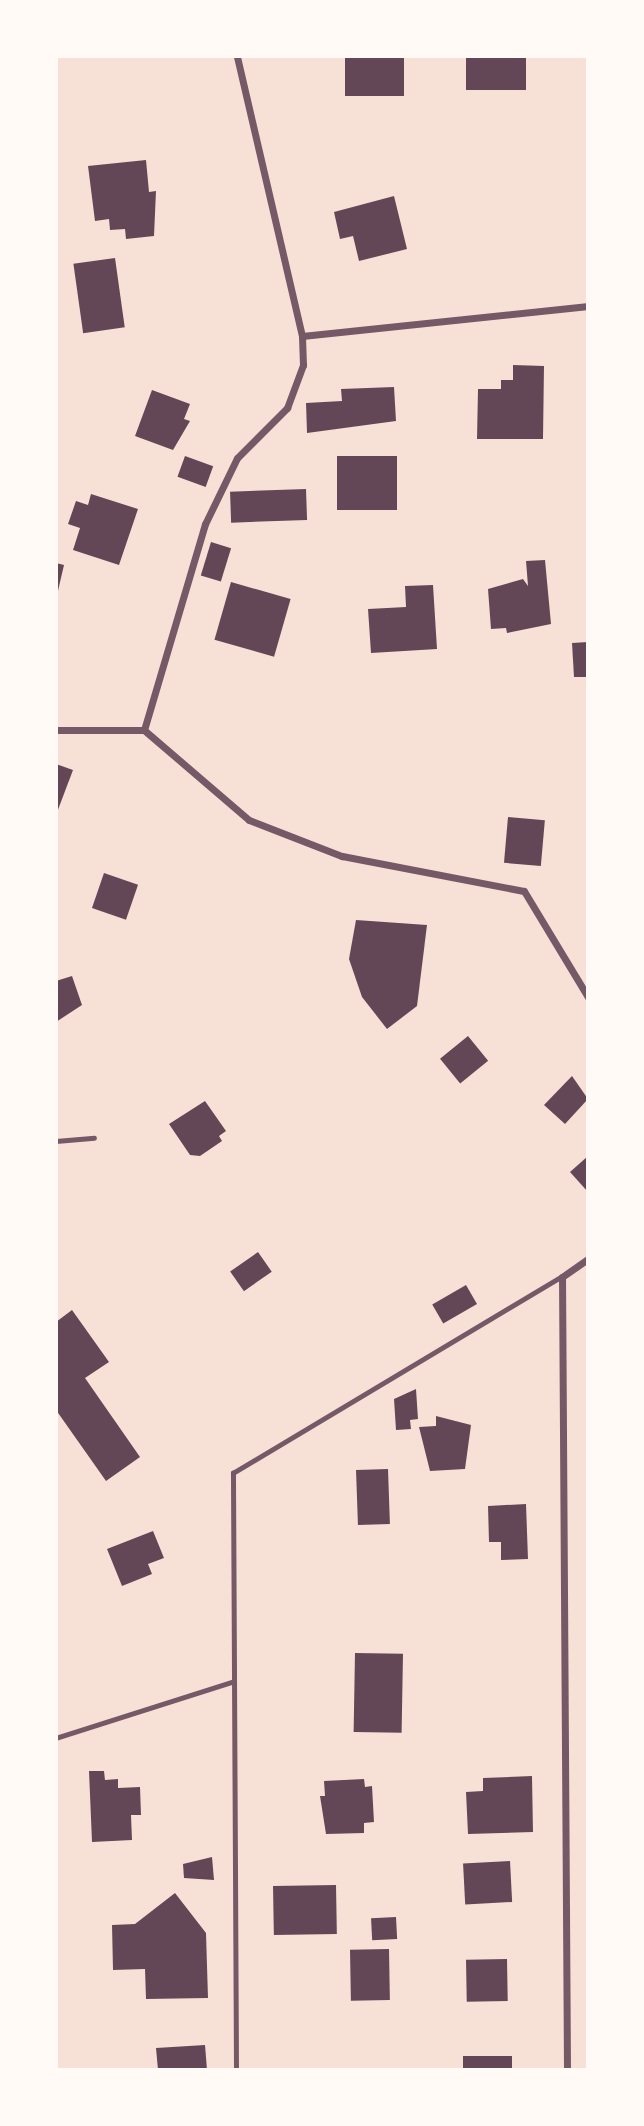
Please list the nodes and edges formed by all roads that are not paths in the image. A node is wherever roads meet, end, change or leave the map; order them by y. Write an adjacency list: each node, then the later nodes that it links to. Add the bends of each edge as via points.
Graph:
1 (237, 56): 3 (street)
2 (588, 306): 3 (street)
3 (302, 336): 5 (street, via 303,366 287,408 237,458 205,524)
4 (56, 730): 5 (street)
5 (144, 730): 6 (street, via 249,820 342,856 524,891)
6 (588, 997)
7 (94, 1138): 8 (lane)
8 (56, 1141)
9 (588, 1259): 10 (street)
10 (562, 1277): 11 (lane, via 233,1473); 14 (street)
11 (232, 1682): 12 (lane); 13 (lane)
12 (56, 1738)
13 (236, 2070)
14 (567, 2070)

